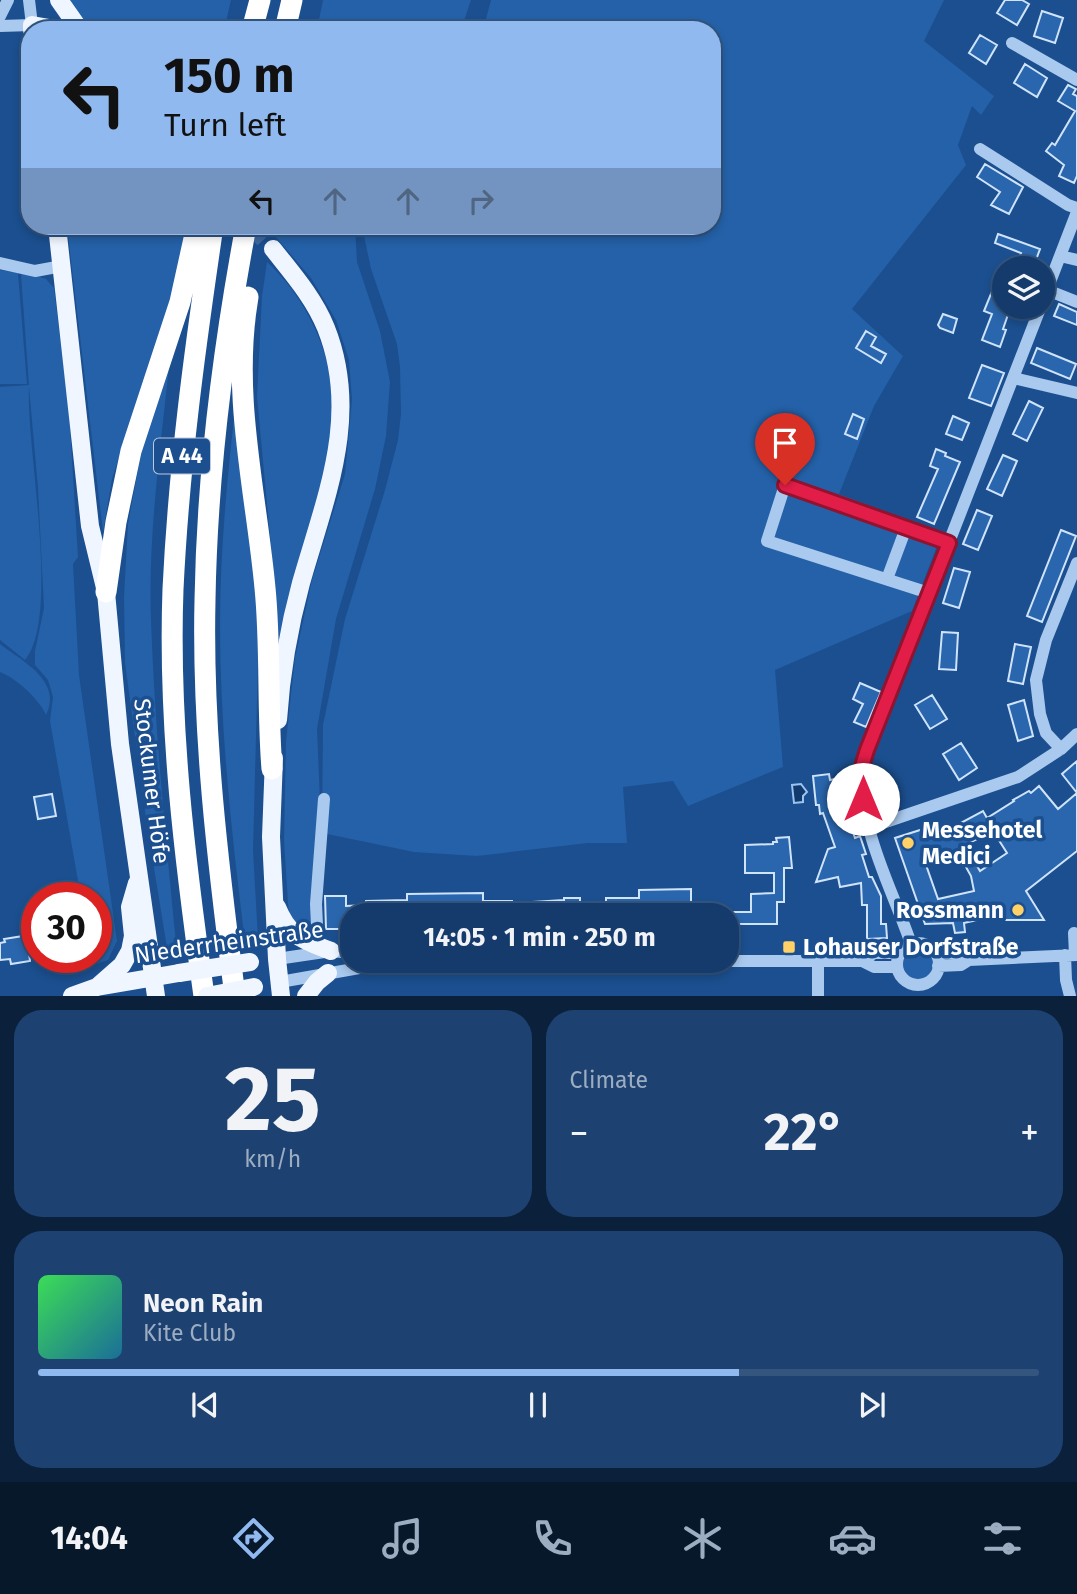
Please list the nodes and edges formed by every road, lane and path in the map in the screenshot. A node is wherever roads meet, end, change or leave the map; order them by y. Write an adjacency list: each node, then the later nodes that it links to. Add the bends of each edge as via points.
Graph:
1 (8, 0): 6 (street)
2 (29, 0): 7 (street)
3 (59, 0): 8 (main road)
4 (260, 0): 9 (highway)
5 (292, 0): 10 (highway)
6 (0, 16)
7 (31, 21)
8 (74, 21)
9 (254, 21)
10 (287, 21)
11 (0, 26): 12 (street)
12 (21, 27)
13 (1012, 43): 14 (street)
14 (1077, 80)
15 (981, 149): 16 (street)
16 (1077, 210): 23 (street, via 1064,226)
17 (58, 235): 26 (main road, Stockumer Höfe)
18 (195, 235): 37 (highway, via 180,302 131,451)
19 (212, 235): 70 (highway, A 44, via 186,412 173,591 182,824)
20 (244, 235): 67 (highway, A 44, via 214,447 205,601 216,849)
21 (257, 235): 41 (highway, via 245,313 242,384 265,590)
22 (273, 249): 41 (main road, via 326,328 340,383 341,414 334,473 290,632)
23 (1060, 256): 24 (street); 27 (street)
24 (1077, 260)
25 (0, 263): 26 (street, via 34,271)
26 (62, 266): 37 (main road, Stockumer Höfe, via 90,526)
27 (1055, 269)
28 (1055, 297): 29 (street)
29 (1077, 302)
30 (1036, 319): 31 (street)
31 (1013, 378): 32 (street); 34 (street)
32 (1077, 393)
33 (906, 528): 34 (street); 36 (street); 36 (street, via 785,485 767,541)
34 (949, 543): 38 (street)
35 (1077, 563): 40 (street, via 1046,640 1036,680 1046,733)
36 (887, 579): 38 (street)
37 (106, 592): 44 (main road, Stockumer Höfe, via 120,744)
38 (929, 593): 43 (street, via 863,763 861,794)
39 (1077, 734): 40 (street)
40 (1061, 749): 43 (street, via 1018,777)
41 (272, 769): 45 (main road)
42 (324, 799): 48 (street, via 316,904)
43 (868, 828): 47 (street)
44 (139, 876): 62 (main road, Stockumer Höfe); 64 (main road, via 130,907 130,951 122,965)
45 (274, 900): 48 (main road, via 293,934); 53 (main road)
46 (1074, 933): 52 (street)
47 (911, 944): 50 (street); 51 (street, via 925,944)
48 (324, 949): 49 (street, Niederrheinstraße); 53 (street, Niederrheinstraße)
49 (340, 951)
50 (900, 953): 57 (street, via 874,953); 59 (street)
51 (935, 953): 55 (street, via 961,954); 58 (street)
52 (1073, 955): 55 (street); 74 (street, via 1066,980)
53 (277, 959): 62 (main road, Niederrheinstraße, bridge); 65 (main road)
54 (818, 960): 56 (street); 57 (street); 72 (street)
55 (970, 960): 58 (street)
56 (739, 961)
57 (862, 961): 59 (street, via 874,967)
58 (939, 966): 63 (street)
59 (897, 967): 66 (street)
60 (340, 972): 61 (street, Niederrheinstraße)
61 (328, 974): 65 (street, Niederrheinstraße); 71 (main road)
62 (154, 976): 64 (main road, Niederrheinstraße); 69 (main road, Stockumer Höfe)
63 (930, 981): 66 (street); 73 (street)
64 (97, 987): 68 (main road, Niederrheinstraße)
65 (280, 989): 67 (main road, Niederrheinstraße)
66 (916, 990)
67 (245, 991): 70 (main road, Niederrheinstraße, bridge)
68 (72, 996)
69 (156, 996)
70 (205, 996)
71 (306, 996)
72 (818, 996)
73 (932, 996)
74 (1070, 996)

